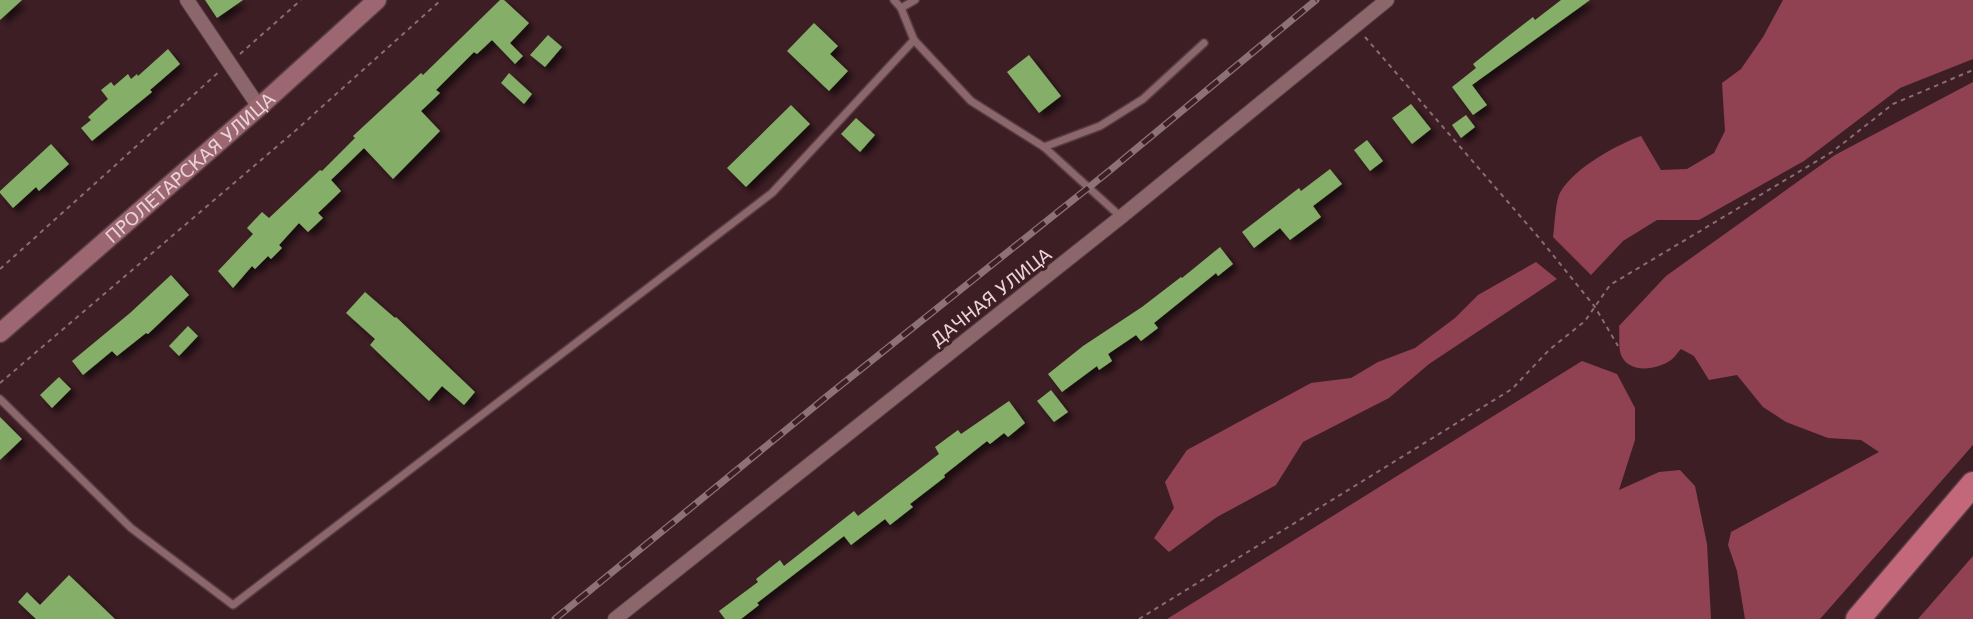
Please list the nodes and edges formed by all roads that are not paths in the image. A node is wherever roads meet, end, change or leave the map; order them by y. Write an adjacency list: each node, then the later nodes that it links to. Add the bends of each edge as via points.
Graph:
1 (187, 0): 9 (street)
2 (377, 0): 9 (main road, ПРОЛЕТАРСКАЯ УЛИЦА)
3 (894, 0): 6 (lane)
4 (915, 0): 6 (lane)
5 (1387, 0): 11 (street, ДАЧНАЯ УЛИЦА)
6 (901, 8): 7 (lane)
7 (914, 40): 10 (lane, via 971,101); 13 (lane, via 772,193 233,605 131,528)
8 (1204, 43): 10 (lane, via 1143,99 1100,126)
9 (260, 107): 12 (main road, ПРОЛЕТАРСКАЯ УЛИЦА)
10 (1044, 147): 11 (lane)
11 (1121, 217): 15 (street, ДАЧНАЯ УЛИЦА)
12 (0, 333)
13 (0, 399)
14 (1973, 484): 16 (highway)
15 (615, 619)
16 (1858, 619)

